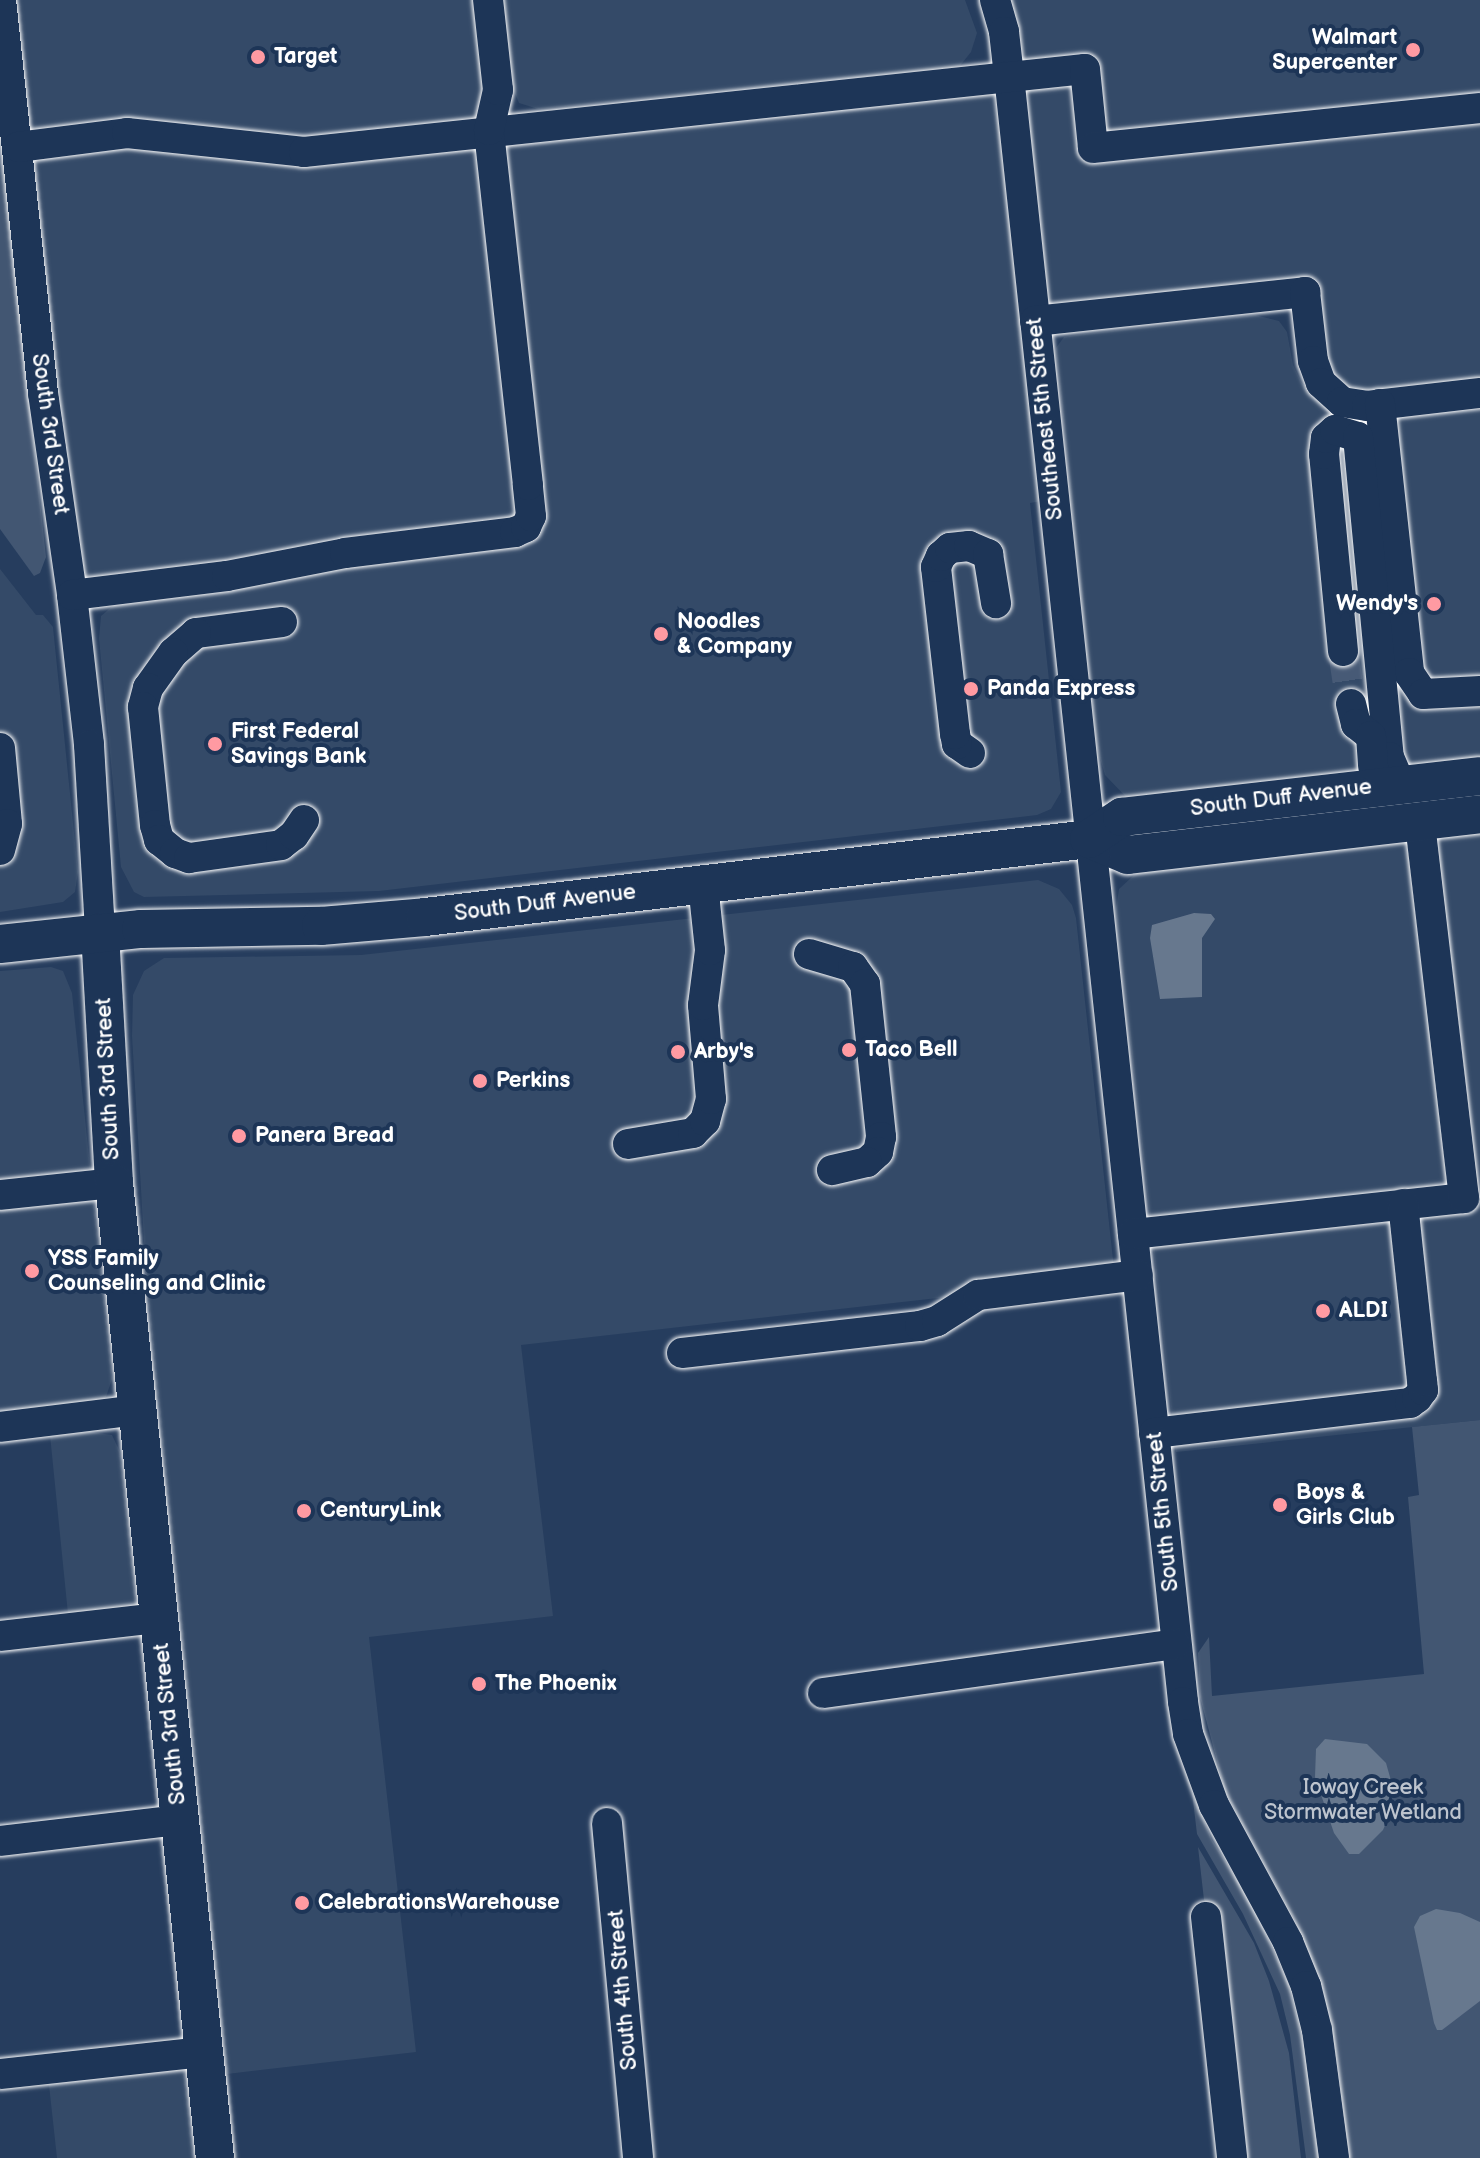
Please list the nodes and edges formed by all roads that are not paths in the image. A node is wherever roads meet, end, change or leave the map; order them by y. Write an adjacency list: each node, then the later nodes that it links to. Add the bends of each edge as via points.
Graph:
1 (1, 0): 7 (street, South 3rd Street)
2 (488, 0): 6 (street, via 498,90)
3 (995, 0): 4 (street, Southeast 5th Street)
4 (1009, 76): 5 (street, via 1085,69 1093,148); 6 (street); 8 (street, Southeast 5th Street)
5 (1480, 108)
6 (489, 130): 7 (street, via 304,152 127,133); 11 (street, via 531,516 526,527 227,576)
7 (18, 147): 11 (street, South 3rd Street, via 43,393)
8 (1035, 321): 10 (street, via 1305,292 1313,361 1321,383 1342,402); 24 (street, Southeast 5th Street)
9 (1480, 393): 10 (street)
10 (1380, 404): 15 (street, via 1409,673 1423,694)
11 (72, 595): 27 (street, South 3rd Street, via 89,745)
12 (996, 603): 18 (street, via 988,554 969,546 950,548 941,556 936,567 955,734 957,744)
13 (282, 622): 22 (street, via 196,633 173,653 148,688 143,707 155,825 159,840 189,858 281,845)
14 (1343, 651): 20 (street, via 1324,454 1326,438 1335,430 1358,437 1389,757)
15 (1480, 691)
16 (1351, 704): 20 (street, via 1356,724 1371,736 1373,774)
17 (0, 748): 25 (street, via 7,836)
18 (970, 753)
19 (1480, 776): 20 (main road, South Duff Avenue)
20 (1385, 786): 24 (main road, South Duff Avenue, via 1122,817)
21 (1480, 814): 23 (main road, South Duff Avenue)
22 (304, 820)
23 (1420, 821): 24 (main road, South Duff Avenue, via 1128,855); 34 (street, via 1464,1198)
24 (1089, 839): 26 (main road, South Duff Avenue); 35 (street, South 5th Street)
25 (0, 850)
26 (703, 884): 27 (main road, South Duff Avenue, via 376,922); 30 (street, via 710,950 703,1005 711,1099 705,1121 693,1133)
27 (100, 932): 28 (main road, South Duff Avenue); 32 (main road, South 3rd Street)
28 (0, 944)
29 (809, 954): 31 (street, via 853,967 865,984 881,1137 878,1152 867,1162)
30 (628, 1144)
31 (832, 1170)
32 (114, 1183): 33 (street); 38 (main road, South 3rd Street)
33 (0, 1195)
34 (1403, 1204): 35 (street); 40 (street, via 1423,1390 1417,1398 1410,1403)
35 (1133, 1234): 36 (street, South 5th Street)
36 (1138, 1275): 37 (street, via 978,1295 920,1326); 40 (street, South 5th Street)
37 (682, 1353)
38 (138, 1410): 39 (street); 41 (main road, South 3rd Street)
39 (0, 1427)
40 (1154, 1433): 43 (street, South 5th Street)
41 (159, 1618): 42 (street); 45 (main road, South 3rd Street)
42 (0, 1636)
43 (1176, 1644): 44 (street); 54 (street, South 5th Street, via 1188,1734 1198,1766 1306,1986)
44 (823, 1693)
45 (180, 1820): 47 (street); 49 (main road, South 3rd Street)
46 (607, 1823): 52 (street, South 4th Street)
47 (0, 1841)
48 (1206, 1917): 53 (street)
49 (204, 2052): 50 (street); 51 (main road, South 3rd Street)
50 (0, 2074)
51 (215, 2158)
52 (638, 2158)
53 (1232, 2158)
54 (1334, 2158)

